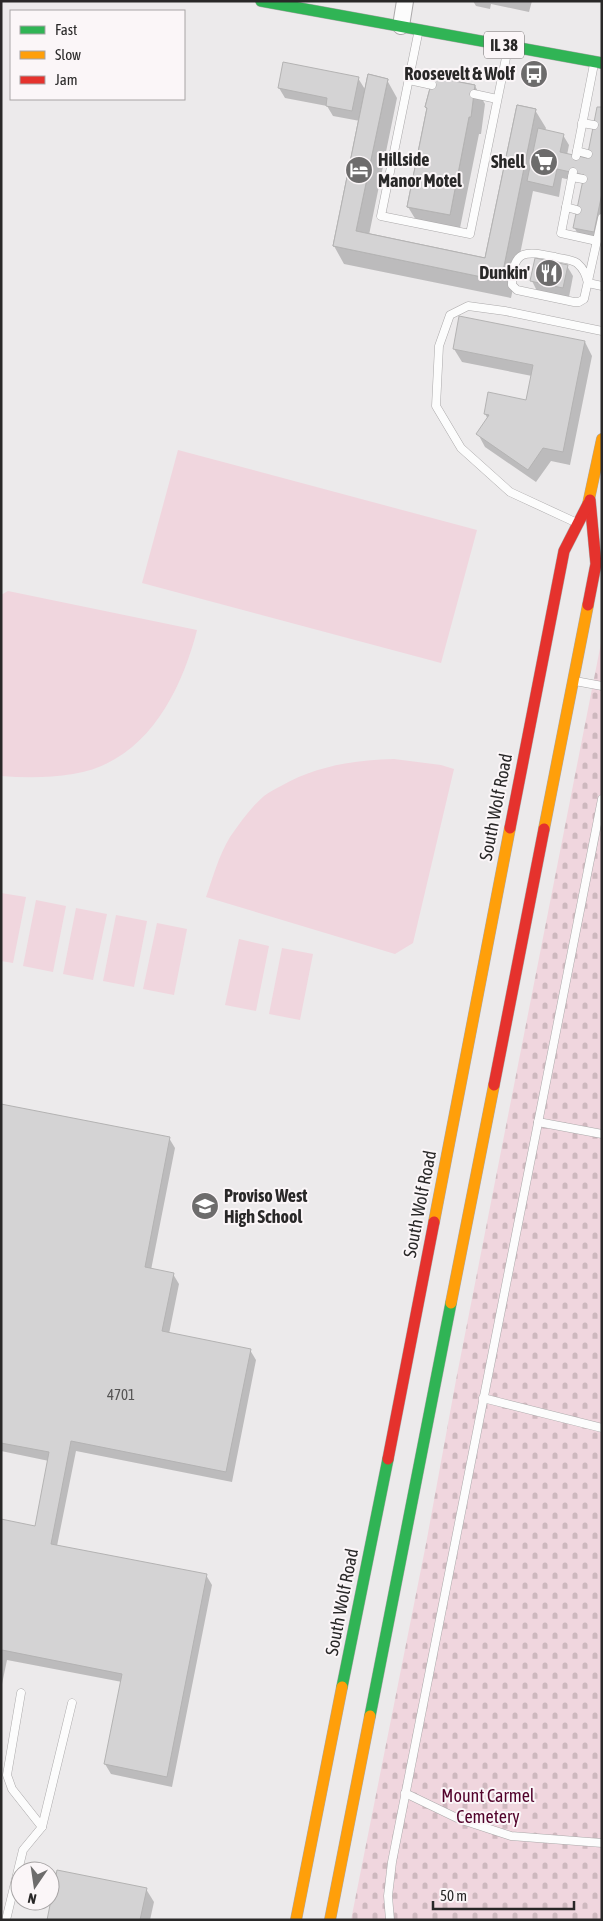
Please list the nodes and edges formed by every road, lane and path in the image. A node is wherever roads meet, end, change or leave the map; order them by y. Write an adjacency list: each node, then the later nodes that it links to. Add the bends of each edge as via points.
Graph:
1 (261, 1): 3 (main road, IL 38)
2 (406, 1): 3 (street)
3 (401, 26): 4 (main road, IL 38)
4 (419, 30): 5 (main road, IL 38); 7 (lane)
5 (508, 46): 6 (main road, IL 38); 10 (lane)
6 (598, 63): 11 (lane)
7 (409, 80): 8 (lane); 10 (lane, via 381,216 470,234)
8 (432, 85)
9 (474, 94): 10 (lane)
10 (497, 99)
11 (582, 123): 12 (lane); 13 (lane, via 577,153)
12 (594, 125)
13 (588, 154)
14 (583, 179): 15 (lane, via 572,174)
15 (566, 207): 16 (lane); 18 (lane, via 561,233)
16 (577, 210)
17 (600, 215): 18 (lane)
18 (597, 241): 19 (lane)
19 (588, 283): 19 (lane, via 584,269 575,262 532,252 518,258 512,278 512,285 517,290 574,302 584,299); 20 (lane)
20 (602, 286)
21 (602, 332): 24 (lane, via 468,306 450,315 438,346 436,406 461,448 510,492)
22 (602, 439): 23 (main road, South Wolf Road)
23 (590, 500): 24 (main road, South Wolf Road); 25 (main road, South Wolf Road, via 596,564)
24 (578, 524): 38 (main road, South Wolf Road, via 564,551)
25 (573, 680): 26 (lane); 39 (main road, South Wolf Road)
26 (602, 686)
27 (602, 799): 28 (lane)
28 (538, 1122): 29 (lane); 30 (lane)
29 (602, 1134)
30 (483, 1398): 31 (lane); 34 (lane)
31 (602, 1428)
32 (21, 1693): 35 (lane, via 7,1775 12,1789)
33 (72, 1703): 35 (lane)
34 (405, 1794): 36 (lane, via 459,1819 511,1836); 40 (lane, via 389,1880)
35 (42, 1827): 37 (lane, via 22,1850)
36 (602, 1843)
37 (6, 1920)
38 (296, 1920)
39 (330, 1920)
40 (390, 1920)

